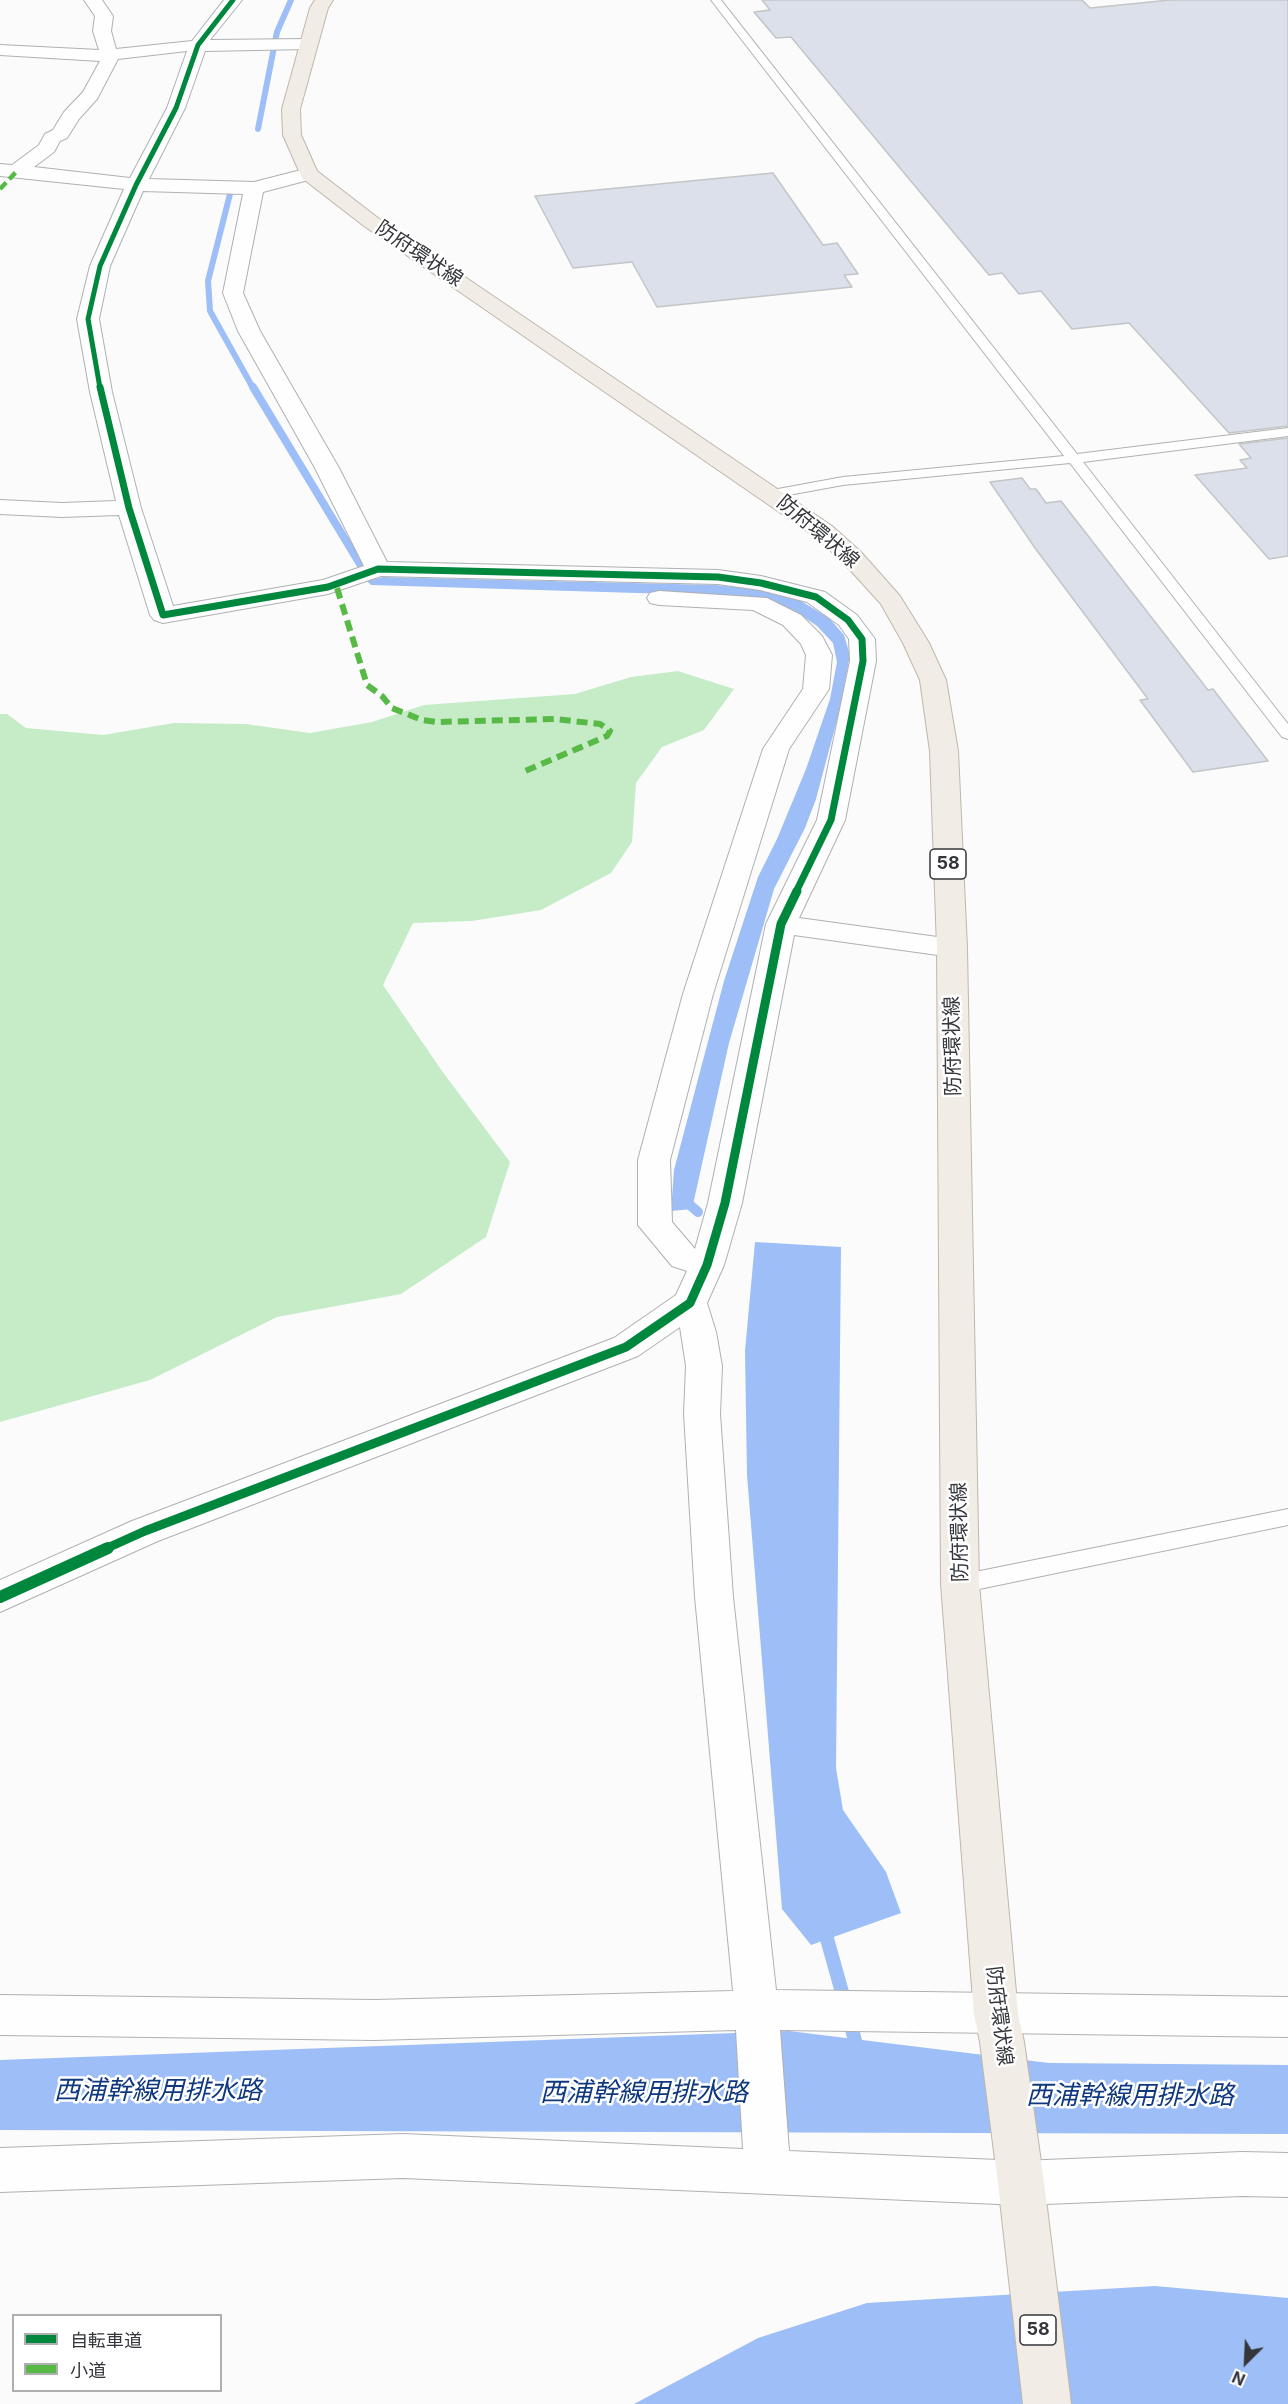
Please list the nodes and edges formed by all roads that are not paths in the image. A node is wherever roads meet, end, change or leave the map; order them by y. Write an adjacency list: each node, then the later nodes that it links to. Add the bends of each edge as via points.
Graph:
1 (93, 0): 8 (street, via 104,16 102,30)
2 (233, 0): 6 (street)
3 (324, 0): 5 (main road, 防府環状線 / 58)
4 (716, 0): 14 (lane)
5 (308, 44): 6 (street); 10 (main road, 防府環状線 / 58, via 291,109 292,135)
6 (198, 45): 8 (street); 11 (street, via 167,128)
7 (0, 50): 8 (street)
8 (110, 56): 9 (street, via 91,95 47,148)
9 (9, 170): 11 (street)
10 (309, 174): 12 (street); 15 (main road, 防府環状線 / 58, via 371,222)
11 (136, 185): 12 (street); 17 (street, via 100,266 88,319 100,392)
12 (254, 188): 18 (street, via 233,293 249,331 327,468)
13 (1288, 432): 14 (lane)
14 (1073, 459): 15 (lane, via 843,482); 20 (lane)
15 (772, 494): 22 (main road, 防府環状線 / 58, via 851,556 891,601 933,680 944,751)
16 (0, 507): 17 (street)
17 (129, 508): 19 (street, via 163,615)
18 (378, 569): 19 (street); 21 (street, via 718,578 816,597 848,620 862,639 863,661 831,820)
19 (328, 587): 23 (street, via 758,603 792,620 813,641 819,655 816,689 776,748 699,994 654,1160 655,1225 684,1258)
20 (1288, 734)
21 (782, 924): 22 (street); 23 (street, via 724,1203)
22 (952, 948): 26 (main road, 防府環状線 / 58)
23 (707, 1264): 24 (street)
24 (690, 1303): 27 (street, via 627,1347 145,1530); 29 (street, via 704,1366 702,1414 714,1597)
25 (1288, 1517): 26 (lane)
26 (960, 1584): 31 (main road, 防府環状線 / 58)
27 (0, 1597)
28 (0, 2015): 29 (street, via 374,2020)
29 (757, 2017): 31 (street); 32 (street)
30 (1288, 2017): 31 (street)
31 (999, 2028): 33 (main road, 防府環状線 / 58)
32 (766, 2153): 33 (street); 34 (street, via 403,2156)
33 (1019, 2167): 35 (street); 36 (main road, 防府環状線 / 58)
34 (0, 2170)
35 (1288, 2175)
36 (1047, 2404)

